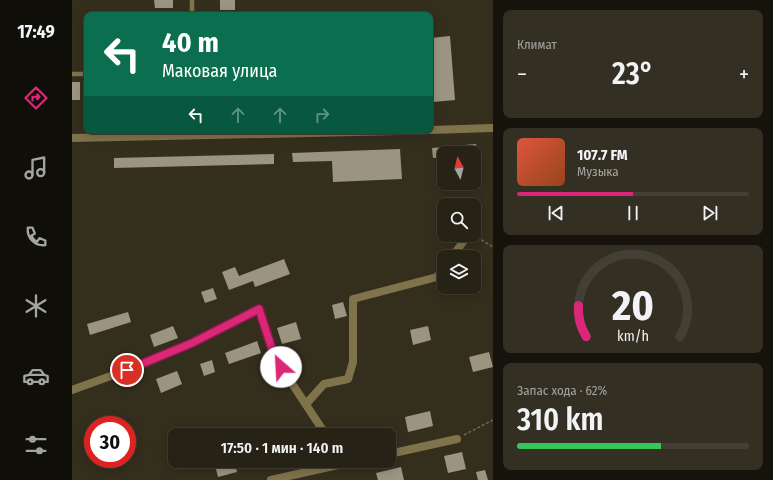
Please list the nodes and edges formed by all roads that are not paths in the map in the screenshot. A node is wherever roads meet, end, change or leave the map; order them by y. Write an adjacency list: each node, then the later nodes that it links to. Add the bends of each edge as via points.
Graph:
1 (192, 0): 2 (lane)
2 (192, 12)
3 (72, 74): 4 (lane)
4 (84, 74)
5 (493, 128): 6 (street)
6 (433, 130)
7 (186, 134): 8 (street)
8 (72, 138)
9 (437, 277): 11 (street, via 353,299 353,362 348,379 324,384)
10 (72, 390): 11 (street, via 192,343 259,309 272,349)
11 (306, 404): 12 (street)
12 (321, 428)
13 (456, 439): 14 (street)
14 (396, 452)
15 (315, 468): 16 (street)
16 (270, 480)

